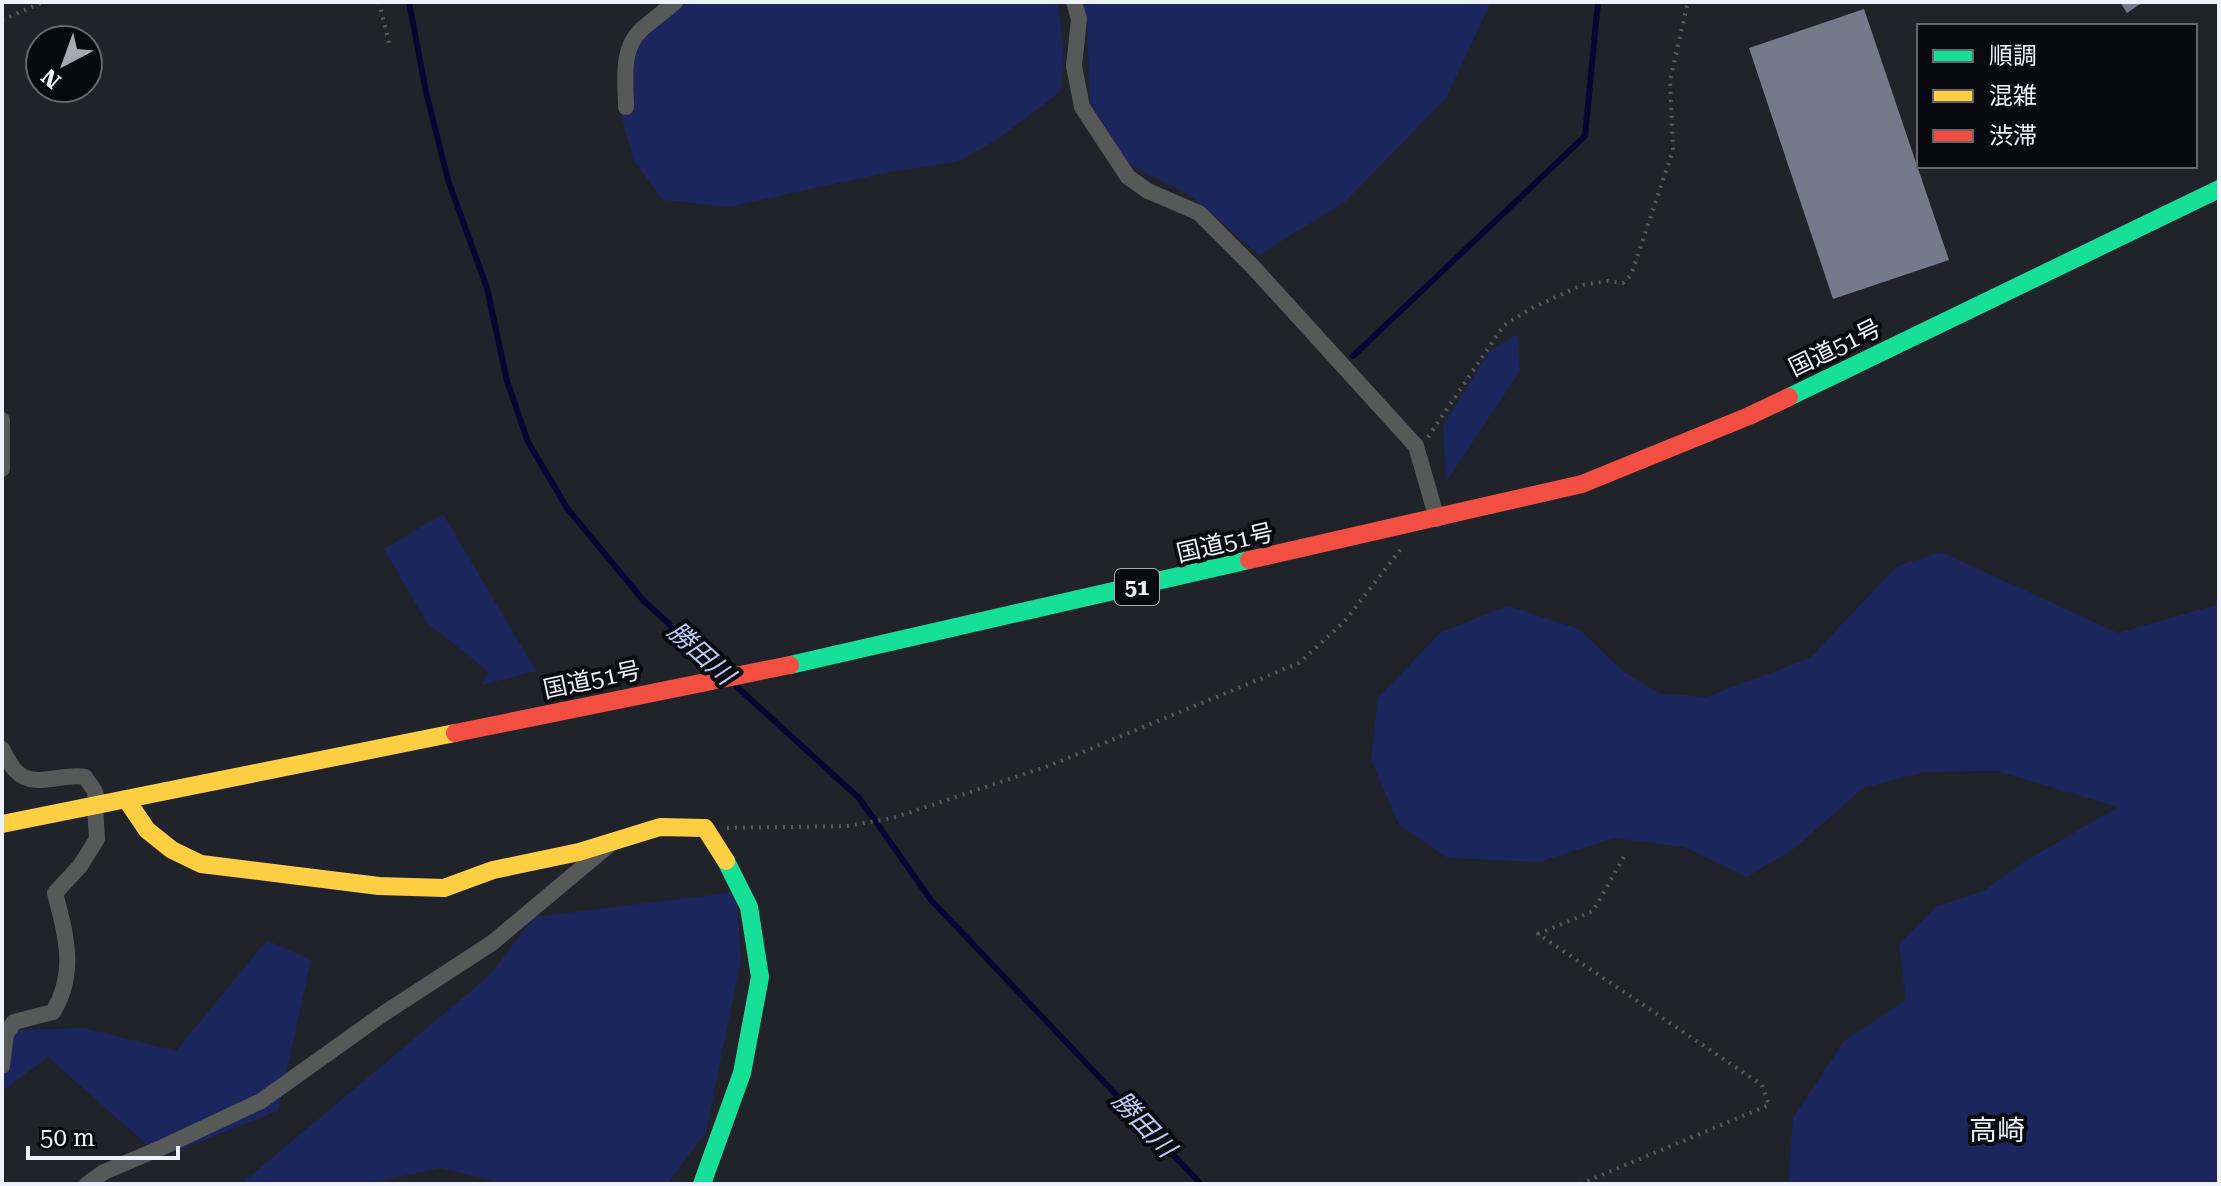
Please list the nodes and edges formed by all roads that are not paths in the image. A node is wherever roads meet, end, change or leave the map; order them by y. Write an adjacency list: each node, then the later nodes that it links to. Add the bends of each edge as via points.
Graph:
1 (675, 2): 3 (street, via 630,45)
2 (1074, 2): 7 (street, via 1079,19 1074,66 1082,107 1128,177 1199,213 1416,446)
3 (626, 107)
4 (2219, 189): 7 (main road, 国道51号 / 51, via 1749,416 1582,484)
5 (2, 420): 6 (street)
6 (2, 469)
7 (1437, 519): 9 (main road, 国道51号 / 51, via 806,662)
8 (2, 749): 10 (street, via 17,774 32,781 85,777)
9 (126, 799): 10 (main road, 国道51号 / 51); 12 (main road, via 147,830 201,864 379,886 444,888 493,870)
10 (97, 805): 11 (main road, 国道51号 / 51); 13 (street, via 97,839 55,893 69,962 62,998 53,1012 14,1022 6,1034)
11 (2, 824)
12 (614, 841): 14 (street, via 492,943 261,1101); 15 (main road, via 660,827 705,828 749,907 760,977 742,1073)
13 (2, 1066)
14 (87, 1184)
15 (702, 1184)

